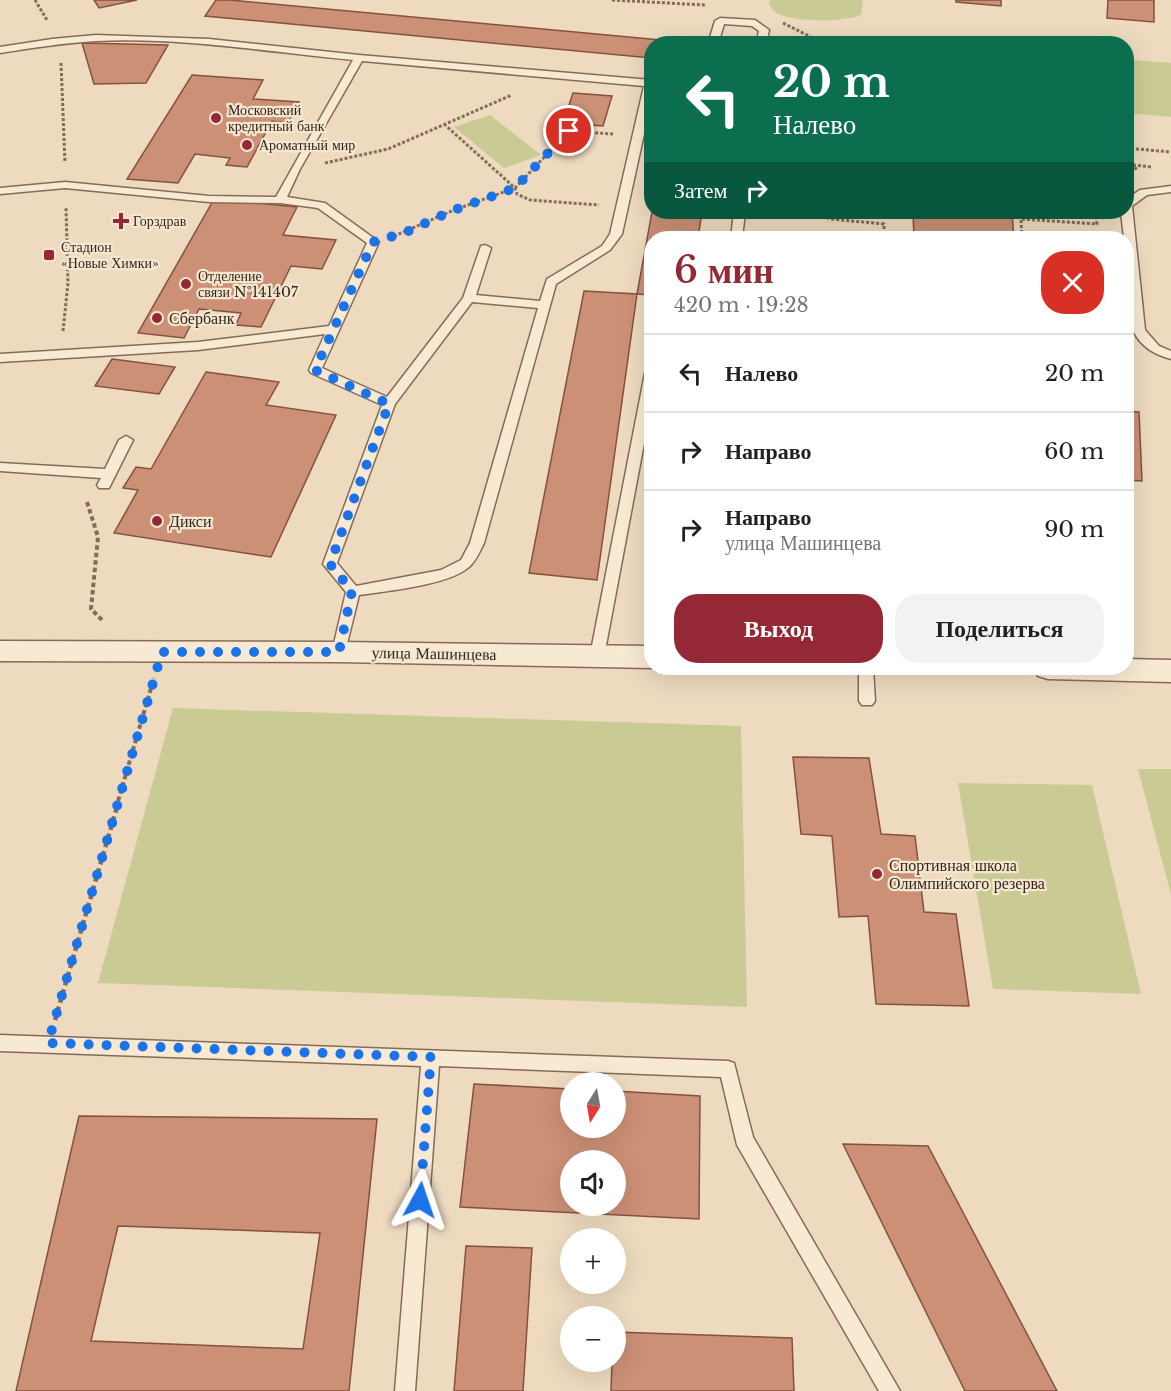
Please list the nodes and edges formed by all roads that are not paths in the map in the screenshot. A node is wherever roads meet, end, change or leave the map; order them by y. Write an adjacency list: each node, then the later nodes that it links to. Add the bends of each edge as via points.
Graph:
1 (715, 36): 2 (lane, via 720,21 755,23 764,30)
2 (763, 36)
3 (0, 50): 4 (lane, via 60,40 125,38)
4 (359, 58): 5 (lane); 10 (lane)
5 (644, 82)
6 (644, 109): 14 (lane, via 616,234 606,248 550,282)
7 (1171, 189): 9 (lane, via 1144,192)
8 (0, 191): 10 (lane, via 65,186 209,199)
9 (1134, 199)
10 (280, 200): 15 (lane, via 321,204 373,242)
11 (485, 248): 13 (lane)
12 (1134, 283): 16 (lane, via 1139,332 1155,349)
13 (469, 298): 14 (lane); 18 (lane)
14 (543, 305): 22 (lane, via 477,543 465,564 452,572)
15 (334, 329): 17 (lane, via 198,346); 18 (lane, via 315,370)
16 (1171, 355)
17 (0, 357)
18 (389, 404): 22 (lane, via 330,564)
19 (644, 410): 25 (lane)
20 (126, 440): 21 (lane, via 106,480 78,473)
21 (0, 467)
22 (352, 591): 24 (lane)
23 (0, 651): 24 (street, улица Машинцева)
24 (339, 652): 25 (street, улица Машинцева)
25 (597, 656): 26 (street, улица Машинцева)
26 (644, 657)
27 (1134, 670): 28 (street)
28 (1171, 671)
29 (866, 675): 30 (lane)
30 (867, 701)
31 (0, 1042): 32 (lane)
32 (431, 1057): 33 (lane); 34 (lane, via 728,1069 744,1139)
33 (405, 1391)
34 (890, 1391)

